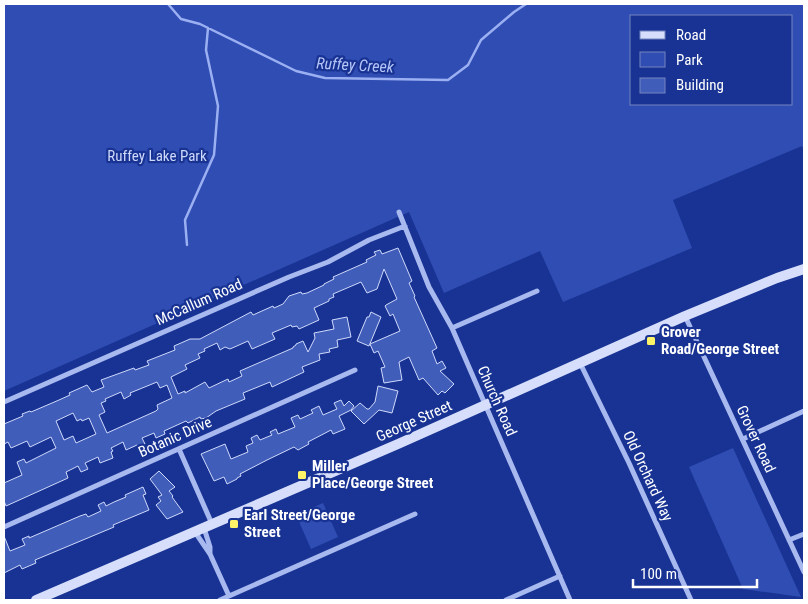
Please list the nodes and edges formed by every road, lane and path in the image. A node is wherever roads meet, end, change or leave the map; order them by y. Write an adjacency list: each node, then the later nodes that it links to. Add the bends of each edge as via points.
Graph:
1 (399, 212): 2 (street, Church Road)
2 (404, 226): 6 (street, Church Road); 9 (street, McCallum Road)
3 (804, 269): 5 (main road, George Street)
4 (537, 291): 6 (street)
5 (686, 316): 7 (main road, George Street); 12 (street, Grover Road)
6 (452, 328): 10 (street, Church Road)
7 (580, 363): 10 (main road, George Street); 27 (street, Old Orchard Way)
8 (356, 370): 13 (street, Botanic Drive)
9 (4, 402)
10 (486, 405): 16 (main road, George Street); 21 (street, Church Road)
11 (804, 412): 12 (street)
12 (742, 439): 18 (street, Grover Road)
13 (179, 449): 15 (street, Botanic Drive); 16 (street)
14 (415, 514): 22 (street)
15 (4, 527)
16 (203, 528): 19 (street); 19 (street); 23 (main road, George Street)
17 (804, 534): 18 (street)
18 (789, 540): 20 (street, Grover Road)
19 (210, 554): 22 (street)
20 (804, 572)
21 (560, 576): 25 (street); 26 (street, Church Road)
22 (229, 596): 24 (street)
23 (36, 600)
24 (220, 600)
25 (506, 600)
26 (570, 600)
27 (691, 600)

